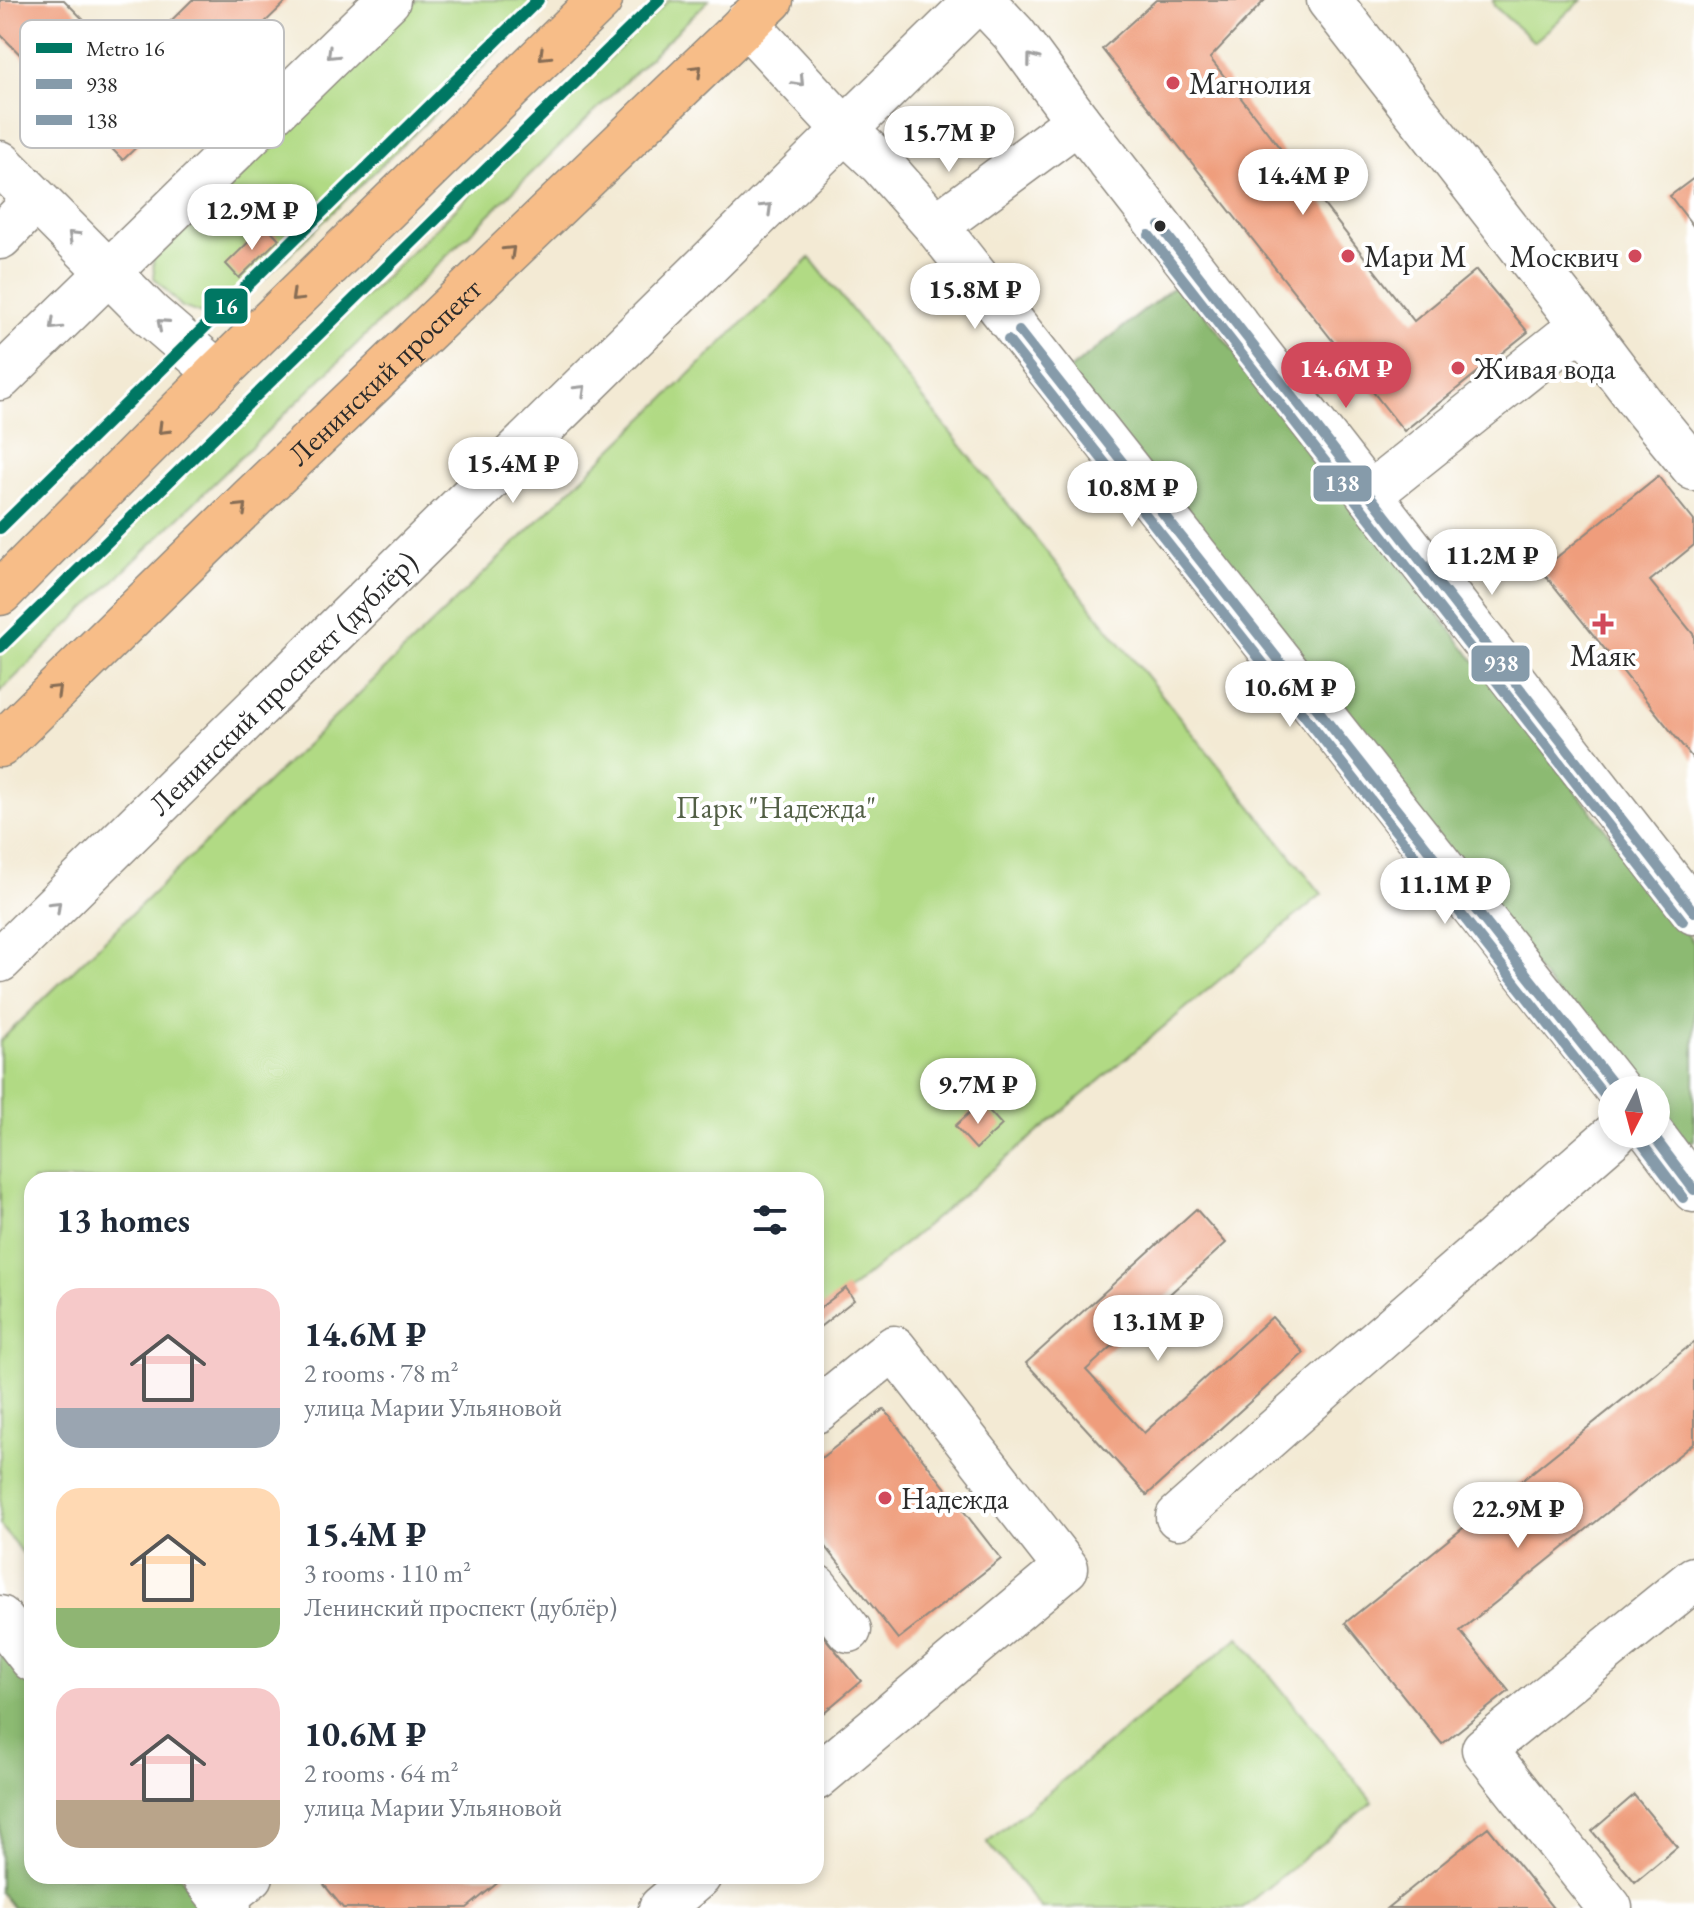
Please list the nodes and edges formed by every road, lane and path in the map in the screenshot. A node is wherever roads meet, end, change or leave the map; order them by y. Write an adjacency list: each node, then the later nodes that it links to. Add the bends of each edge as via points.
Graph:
1 (388, 0): 6 (street, one-way to 6)
2 (600, 0): 16 (main road, one-way to 16)
3 (980, 0): 7 (street, one-way to 3, via 1014,34); 8 (street, Ленинский проспект (дублёр))
4 (1329, 0): 15 (street)
5 (759, 12): 8 (street, one-way to 8); 21 (main road, Ленинский проспект, one-way to 5)
6 (284, 101)
7 (1078, 121): 12 (street); 19 (street)
8 (846, 131): 12 (street); 23 (street, Ленинский проспект (дублёр), one-way to 8)
9 (236, 148): 14 (street, one-way to 14)
10 (0, 163): 11 (street)
11 (36, 200): 13 (street); 14 (street, one-way to 11)
12 (936, 226): 24 (street)
13 (0, 237)
14 (109, 272): 16 (street, one-way to 14); 17 (street, one-way to 17)
15 (1582, 325): 18 (street); 19 (street)
16 (218, 373): 20 (main road, one-way to 20)
17 (0, 378)
18 (1694, 468)
19 (1369, 495): 22 (street)
20 (0, 593)
21 (0, 745)
22 (1694, 912)
23 (0, 960)
24 (1607, 1076)
25 (1599, 1148): 29 (street)
26 (1662, 1148): 27 (street)
27 (1694, 1190)
28 (824, 1405): 35 (street, via 894,1348 1066,1568)
29 (1178, 1517)
30 (1694, 1579): 38 (street, via 1484,1749)
31 (824, 1597): 33 (street)
32 (0, 1618): 34 (street)
33 (849, 1630)
34 (24, 1649)
35 (824, 1771)
36 (690, 1884): 37 (street)
37 (661, 1908)
38 (1610, 1908)

